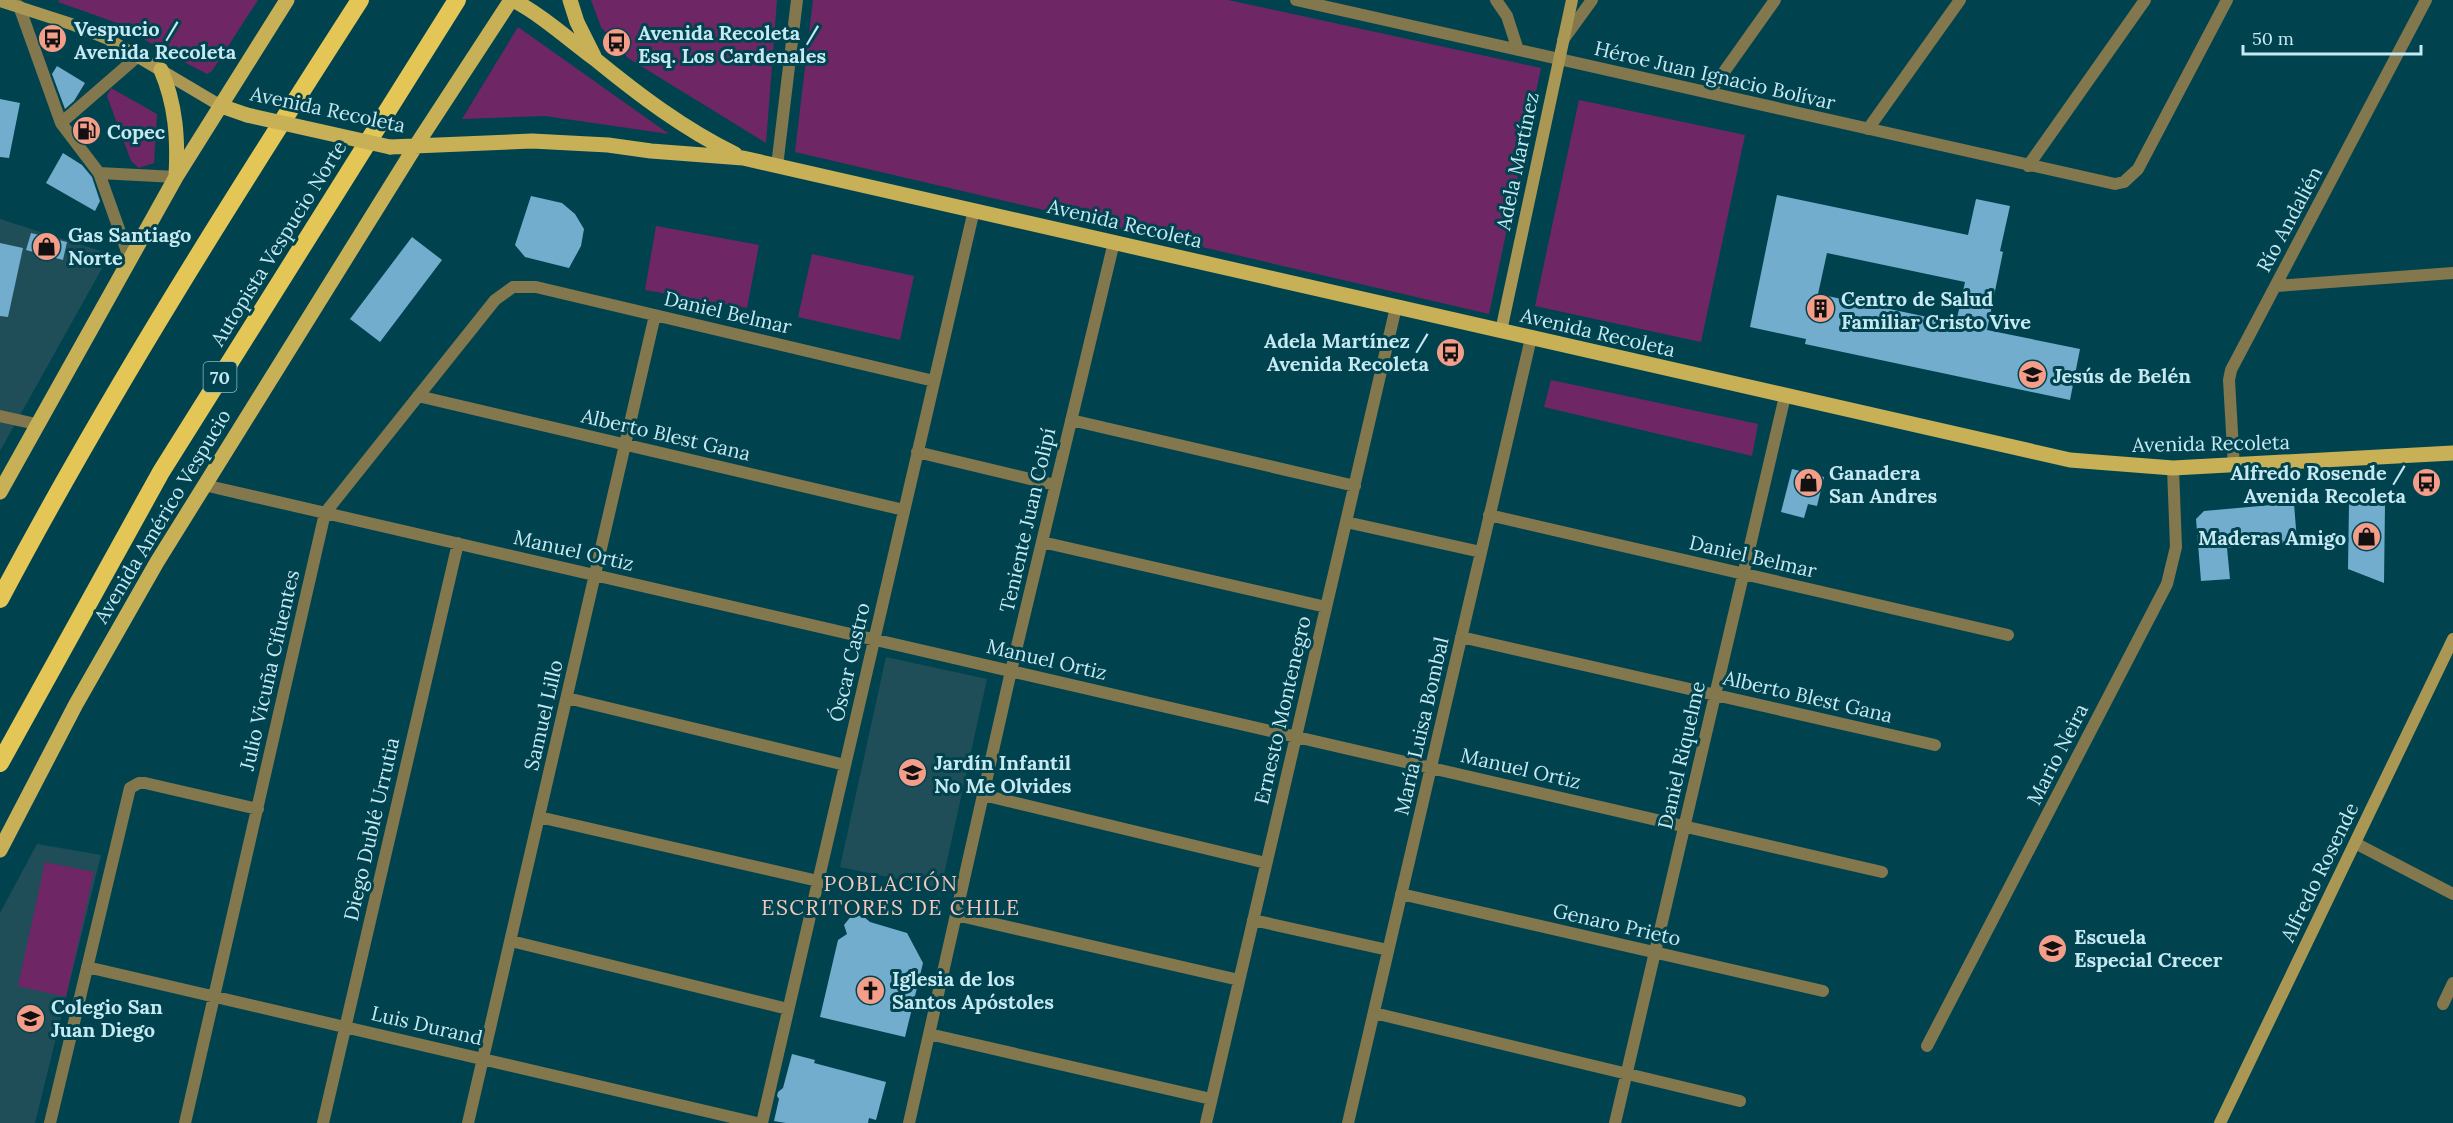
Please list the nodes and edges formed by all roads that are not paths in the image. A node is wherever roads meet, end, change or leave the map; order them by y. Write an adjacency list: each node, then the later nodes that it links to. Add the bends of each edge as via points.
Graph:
1 (287, 0): 25 (main road)
2 (360, 0): 68 (highway, via 222,215 48,508)
3 (457, 0): 79 (highway, Autopista Vespucio Norte / 70, via 161,472)
4 (512, 0): 22 (main road, Avenida Recoleta, via 540,16); 28 (main road, Avenida Américo Vespucio)
5 (570, 0): 22 (main road)
6 (797, 0): 31 (street)
7 (1296, 0): 19 (street, Héroe Juan Ignacio Bolívar)
8 (1496, 0): 19 (street, via 1507,16)
9 (1572, 0): 18 (street, Adela Martínez)
10 (1592, 0): 18 (street)
11 (1775, 0): 24 (street)
12 (1960, 0): 27 (street)
13 (2145, 0): 30 (street)
14 (2227, 0): 30 (street, Héroe Juan Ignacio Bolívar, via 2138,169 2124,182 2105,183)
15 (2426, 0): 38 (street, Río Andalién)
16 (0, 1): 17 (street, Avenida Recoleta)
17 (19, 6): 20 (street, Avenida Recoleta, via 90,31); 26 (street)
18 (1563, 40): 21 (street, Adela Martínez)
19 (1518, 50): 21 (street, Héroe Juan Ignacio Bolívar)
20 (137, 57): 23 (street, Avenida Recoleta); 26 (street)
21 (1559, 59): 24 (street, Héroe Juan Ignacio Bolívar); 42 (street, Adela Martínez)
22 (597, 61): 29 (main road, Avenida Recoleta, via 682,124)
23 (161, 70): 25 (street, Avenida Recoleta); 33 (main road, via 175,118)
24 (1709, 93): 27 (street, Héroe Juan Ignacio Bolívar)
25 (220, 106): 28 (main road, Avenida Recoleta, bridge, via 390,147); 33 (main road)
26 (61, 123): 32 (street)
27 (1868, 129): 30 (street, Héroe Juan Ignacio Bolívar)
28 (415, 147): 29 (main road, Avenida Recoleta, via 532,141); 55 (main road, Avenida Américo Vespucio)
29 (743, 158): 31 (main road, Avenida Recoleta)
30 (2028, 165)
31 (777, 166): 34 (main road, Avenida Recoleta)
32 (99, 173): 33 (street); 36 (street)
33 (176, 177): 36 (main road)
34 (974, 210): 35 (main road, Avenida Recoleta); 44 (street, Óscar Castro)
35 (1113, 242): 40 (main road, Avenida Recoleta); 48 (street, Teniente Juan Colipí)
36 (130, 260): 49 (main road)
37 (2453, 273): 38 (street)
38 (2276, 286): 53 (street, Río Andalién, via 2231,370)
39 (513, 287): 41 (street, Daniel Belmar, via 536,287); 45 (street, Julio Vicuña Cifuentes, via 495,300)
40 (1396, 307): 42 (main road, Avenida Recoleta); 57 (street, Ernesto Montenegro)
41 (655, 315): 44 (street, Daniel Belmar); 50 (street, Samuel Lillo)
42 (1501, 331): 43 (main road, Avenida Recoleta)
43 (1531, 338): 46 (main road, Avenida Recoleta); 61 (street, María Luisa Bombal)
44 (934, 381): 51 (street, Óscar Castro)
45 (418, 396): 50 (street, Alberto Blest Gana); 60 (street, Julio Vicuña Cifuentes)
46 (1785, 396): 54 (main road, Avenida Recoleta, via 2036,454); 66 (street, Daniel Riquelme)
47 (0, 416): 49 (street)
48 (1071, 420): 56 (street, Teniente Juan Colipí); 57 (street)
49 (36, 424): 58 (main road)
50 (625, 444): 59 (street, Alberto Blest Gana); 67 (street, Samuel Lillo)
51 (917, 452): 56 (street); 59 (street, Óscar Castro)
52 (2453, 453): 53 (main road, Avenida Recoleta)
53 (2234, 466): 54 (main road, Avenida Recoleta)
54 (2173, 468): 108 (street, Mario Neira, via 2176,547 2167,584)
55 (204, 485): 60 (street, Manuel Ortiz); 87 (main road, Avenida Américo Vespucio, via 109,645)
56 (1055, 485): 63 (street, Teniente Juan Colipí)
57 (1355, 486): 62 (street, Ernesto Montenegro)
58 (0, 492)
59 (904, 510): 72 (street, Óscar Castro)
60 (325, 513): 64 (street, Manuel Ortiz); 83 (street, Julio Vicuña Cifuentes)
61 (1490, 515): 65 (street, María Luisa Bombal); 66 (street, Daniel Belmar)
62 (1346, 522): 65 (street); 69 (street, Ernesto Montenegro)
63 (1042, 542): 69 (street); 74 (street, Teniente Juan Colipí)
64 (458, 543): 67 (street, Manuel Ortiz); 106 (street, Diego Dublé Urrutia)
65 (1481, 552): 71 (street, María Luisa Bombal)
66 (1743, 574): 70 (street, Daniel Belmar); 75 (street, Daniel Riquelme)
67 (595, 575): 72 (street, Manuel Ortiz); 76 (street, Samuel Lillo)
68 (0, 599)
69 (1326, 607): 77 (street, Ernesto Montenegro)
70 (2008, 635)
71 (1461, 637): 75 (street, Alberto Blest Gana); 81 (street, María Luisa Bombal)
72 (874, 639): 74 (street, Manuel Ortiz); 80 (street, Óscar Castro)
73 (2453, 639): 86 (street, Alfredo Rosende)
74 (1011, 671): 77 (street, Manuel Ortiz); 82 (street, Teniente Juan Colipí)
75 (1715, 694): 78 (street, Alberto Blest Gana); 85 (street, Daniel Riquelme)
76 (567, 698): 80 (street); 84 (street, Samuel Lillo)
77 (1296, 736): 81 (street, Manuel Ortiz); 88 (street, Ernesto Montenegro)
78 (1935, 745)
79 (0, 763)
80 (845, 765): 90 (street, Óscar Castro)
81 (1431, 768): 85 (street, Manuel Ortiz); 91 (street, María Luisa Bombal)
82 (983, 795): 88 (street); 93 (street, Teniente Juan Colipí)
83 (258, 809): 98 (street, via 145,783 134,785 128,793); 102 (street, Julio Vicuña Cifuentes)
84 (539, 817): 90 (street); 95 (street, Samuel Lillo)
85 (1684, 826): 89 (street, Manuel Ortiz); 97 (street, Daniel Riquelme)
86 (2355, 843): 92 (street); 122 (street, Alfredo Rosende)
87 (0, 850)
88 (1266, 863): 94 (street, Ernesto Montenegro)
89 (1882, 872)
90 (818, 881): 104 (street, Óscar Castro)
91 (1401, 894): 96 (street, María Luisa Bombal); 97 (street, Genaro Prieto)
92 (2453, 894)
93 (956, 915): 99 (street); 107 (street, Teniente Juan Colipí)
94 (1253, 920): 96 (street); 99 (street, Ernesto Montenegro)
95 (511, 940): 104 (street); 109 (street, Samuel Lillo)
96 (1388, 950): 105 (street, María Luisa Bombal)
97 (1655, 952): 101 (street, Genaro Prieto); 110 (street, Daniel Riquelme)
98 (87, 967): 102 (street, Luis Durand); 113 (street)
99 (1239, 980): 111 (street, Ernesto Montenegro)
100 (2453, 983): 103 (street)
101 (1823, 991)
102 (214, 996): 106 (street, Luis Durand); 114 (street, Julio Vicuña Cifuentes)
103 (2443, 1005)
104 (788, 1009): 117 (street, Óscar Castro)
105 (1374, 1013): 110 (street); 120 (street, María Luisa Bombal)
106 (345, 1026): 109 (street, Luis Durand); 115 (street, Diego Dublé Urrutia)
107 (929, 1034): 111 (street); 118 (street, Teniente Juan Colipí)
108 (1927, 1046)
109 (483, 1058): 116 (street, Samuel Lillo); 117 (street, Luis Durand)
110 (1627, 1072): 112 (street); 121 (street, Daniel Riquelme)
111 (1212, 1099): 119 (street, Ernesto Montenegro)
112 (1740, 1101)
113 (50, 1123)
114 (185, 1123)
115 (323, 1123)
116 (468, 1123)
117 (759, 1123)
118 (909, 1123)
119 (1206, 1123)
120 (1348, 1123)
121 (1615, 1123)
122 (2220, 1123)

